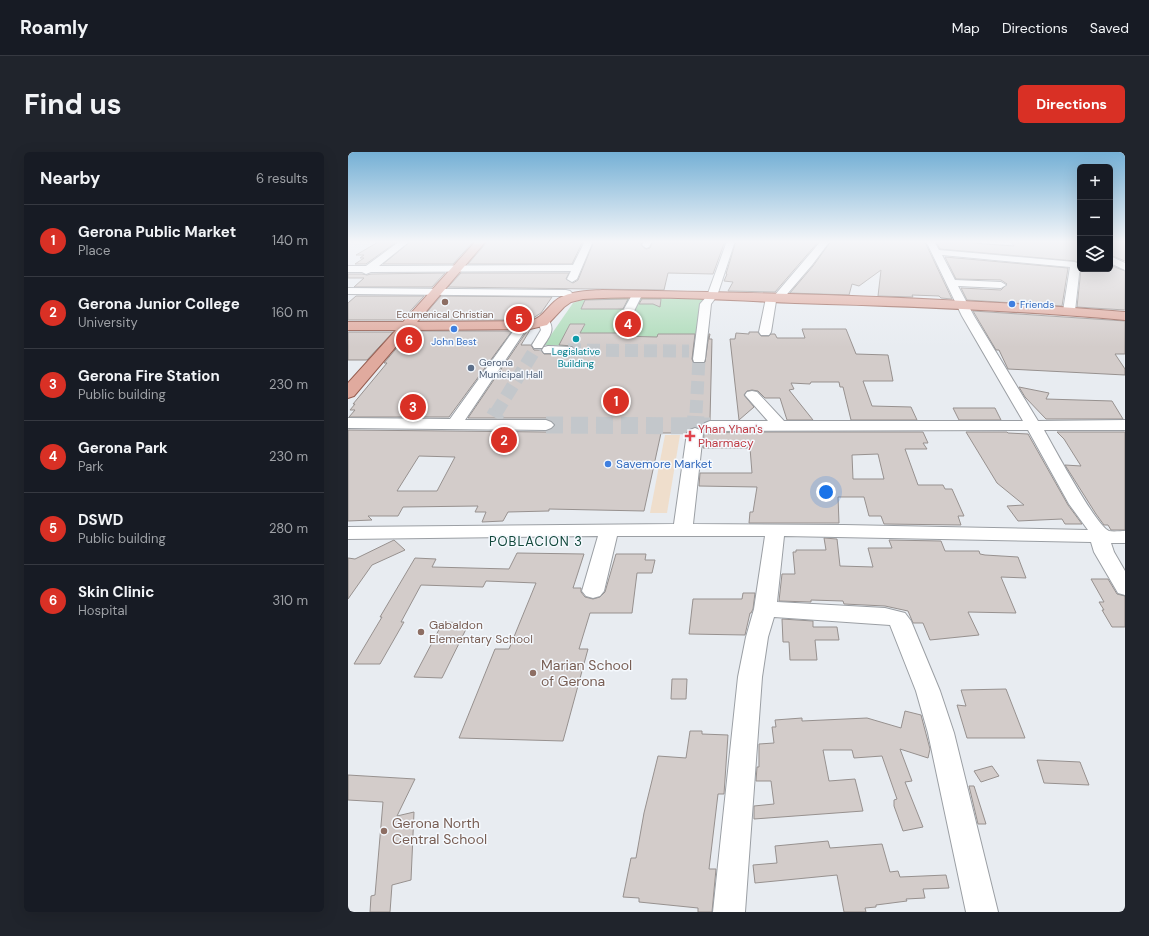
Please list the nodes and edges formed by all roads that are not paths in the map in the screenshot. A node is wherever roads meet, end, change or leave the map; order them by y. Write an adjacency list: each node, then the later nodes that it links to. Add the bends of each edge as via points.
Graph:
1 (450, 276): 10 (main road)
2 (575, 276): 12 (street)
3 (719, 276): 13 (street)
4 (796, 276): 14 (street)
5 (949, 276): 7 (street)
6 (1074, 276): 17 (street)
7 (952, 283): 8 (street); 15 (street)
8 (1001, 285)
9 (348, 291): 10 (street)
10 (438, 292): 12 (street); 20 (main road, via 428,300)
11 (637, 294): 12 (main road); 13 (main road); 16 (street)
12 (569, 295): 19 (main road)
13 (712, 296): 14 (main road); 25 (street, via 706,304)
14 (774, 298): 15 (main road); 23 (street)
15 (963, 305): 17 (main road); 33 (street)
16 (630, 309)
17 (1070, 311): 18 (main road)
18 (1125, 316)
19 (544, 321): 21 (main road); 24 (street, via 547,330 543,347)
20 (408, 325): 21 (main road); 22 (main road); 26 (main road)
21 (523, 325): 29 (street)
22 (348, 326)
23 (765, 332)
24 (568, 350)
25 (695, 354)
26 (348, 394)
27 (752, 395): 32 (street)
28 (348, 424): 29 (street)
29 (454, 424): 30 (street, via 492,421)
30 (546, 425)
31 (1125, 425): 33 (street)
32 (780, 426): 33 (street); 34 (street, via 703,430)
33 (1034, 426): 38 (street, via 1078,504)
34 (683, 530): 35 (street); 36 (street)
35 (775, 531): 38 (street); 42 (street)
36 (609, 532): 37 (street); 41 (street)
37 (348, 534)
38 (1101, 536): 39 (street); 40 (street, via 1104,552)
39 (1125, 537)
40 (1125, 588)
41 (593, 591)
42 (766, 609): 43 (street, via 757,637 750,676); 44 (street, via 885,616 900,621 932,702 941,733)
43 (729, 912)
44 (982, 912)

